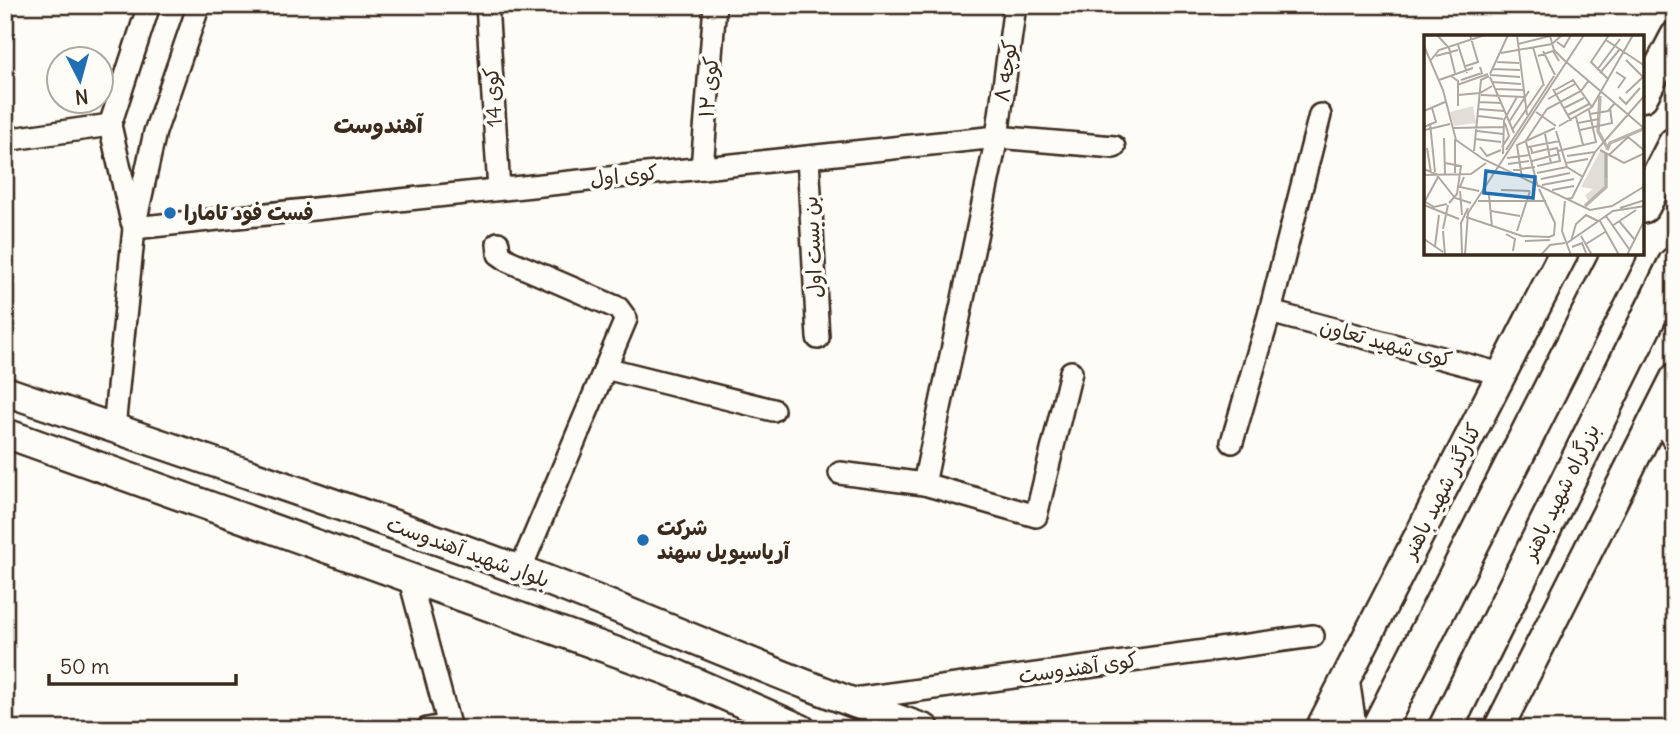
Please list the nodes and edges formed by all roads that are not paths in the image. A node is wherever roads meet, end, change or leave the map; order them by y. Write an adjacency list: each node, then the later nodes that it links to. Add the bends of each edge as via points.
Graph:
1 (149, 5): 9 (street)
2 (199, 5): 18 (street, via 155,132)
3 (487, 5): 16 (street, کوی 14)
4 (715, 5): 15 (street, کوی ۱۲)
5 (1015, 5): 10 (street, کوچه ۸)
6 (1675, 36): 7 (main road)
7 (1645, 93)
8 (1320, 115): 23 (street)
9 (110, 125): 11 (street); 18 (street)
10 (997, 137): 13 (street, کوی اول); 14 (street, کوی اول); 37 (street, کوچه ۸)
11 (5, 140)
12 (1675, 144): 17 (highway)
13 (1114, 147)
14 (808, 157): 15 (street, کوی اول); 24 (street, بن بست اول)
15 (702, 168): 16 (street, کوی اول)
16 (499, 189): 18 (street, کوی اول)
17 (1645, 202)
18 (134, 228): 32 (street)
19 (498, 243): 25 (street, via 499,254 509,261 618,308 626,319)
20 (1562, 256): 27 (main road, کنارگذر شهید باهنر)
21 (1618, 256): 53 (highway)
22 (1675, 264): 45 (highway, بزرگراه شهید باهنر)
23 (1270, 312): 27 (street, کوی شهید تعاون); 34 (street)
24 (818, 338)
25 (605, 368): 30 (street); 38 (street)
26 (1071, 372): 37 (street, via 1036,516)
27 (1501, 374): 43 (main road, کنارگذر شهید باهنر)
28 (1675, 378): 31 (main road)
29 (5, 391): 32 (main road, بلوار شهید آهندوست)
30 (773, 410)
31 (1657, 412): 35 (street); 54 (main road)
32 (114, 428): 38 (main road, بلوار شهید آهندوست)
33 (5, 433): 39 (main road, بلوار شهید آهندوست)
34 (1232, 442)
35 (1675, 443)
36 (840, 473): 37 (street)
37 (924, 485)
38 (520, 570): 40 (main road, بلوار شهید آهندوست)
39 (409, 576): 42 (main road, بلوار شهید آهندوست); 46 (street)
40 (682, 633): 42 (main road); 44 (main road, بلوار شهید آهندوست)
41 (1313, 636): 44 (street, کوی آهندوست)
42 (667, 670): 48 (main road, بلوار شهید آهندوست)
43 (1345, 682): 50 (main road); 51 (main road, کنارگذر شهید باهنر); 52 (main road)
44 (843, 700): 49 (main road, بلوار شهید آهندوست)
45 (1447, 725)
46 (449, 727): 47 (street)
47 (427, 729)
48 (801, 729)
49 (925, 729)
50 (1305, 729)
51 (1320, 729)
52 (1352, 729)
53 (1378, 729)
54 (1498, 729)

